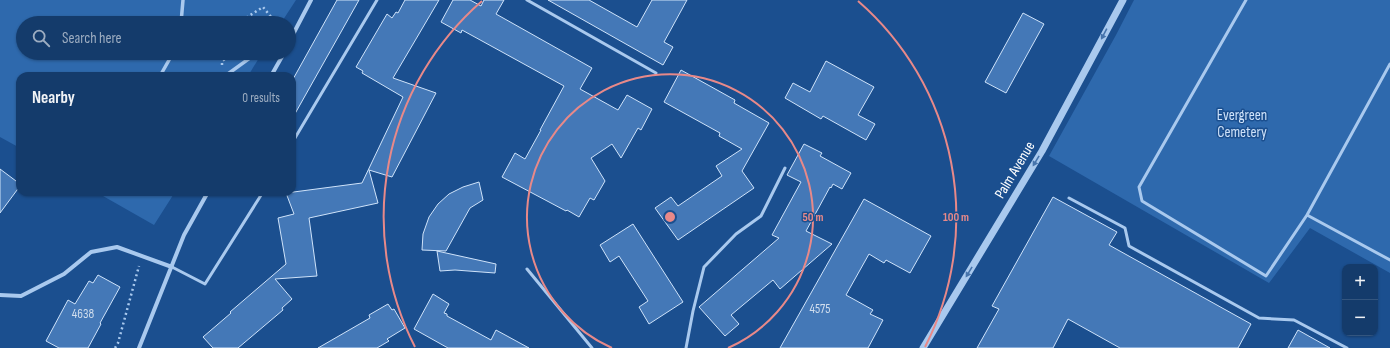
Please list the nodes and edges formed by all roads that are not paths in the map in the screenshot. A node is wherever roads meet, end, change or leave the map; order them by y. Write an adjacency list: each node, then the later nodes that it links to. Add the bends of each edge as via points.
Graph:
1 (183, 0): 7 (street)
2 (311, 0): 8 (street)
3 (377, 0): 17 (lane)
4 (527, 0): 16 (lane)
5 (1123, 0): 30 (street, Palm Avenue, one-way to 30, via 1042,151)
6 (1246, 0): 22 (lane, via 1140,187 1142,201 1266,276)
7 (182, 16)
8 (296, 29)
9 (169, 60): 13 (street)
10 (247, 60): 14 (street)
11 (280, 60): 15 (street)
12 (1390, 64): 22 (lane)
13 (162, 72)
14 (230, 72)
15 (273, 72)
16 (656, 73)
17 (296, 136)
18 (785, 168): 29 (lane, via 761,216 736,234 704,267)
19 (206, 196): 24 (street, via 184,234)
20 (260, 196): 24 (lane, via 205,284)
21 (1070, 198): 31 (lane, via 1125,228 1129,246 1259,318 1294,320)
22 (1306, 215): 23 (lane)
23 (1390, 260)
24 (172, 267): 26 (street, via 117,247 91,252 64,274 21,296); 27 (street)
25 (527, 269): 28 (lane)
26 (0, 295)
27 (139, 348)
28 (592, 348)
29 (686, 348)
30 (923, 348)
31 (1347, 348)

